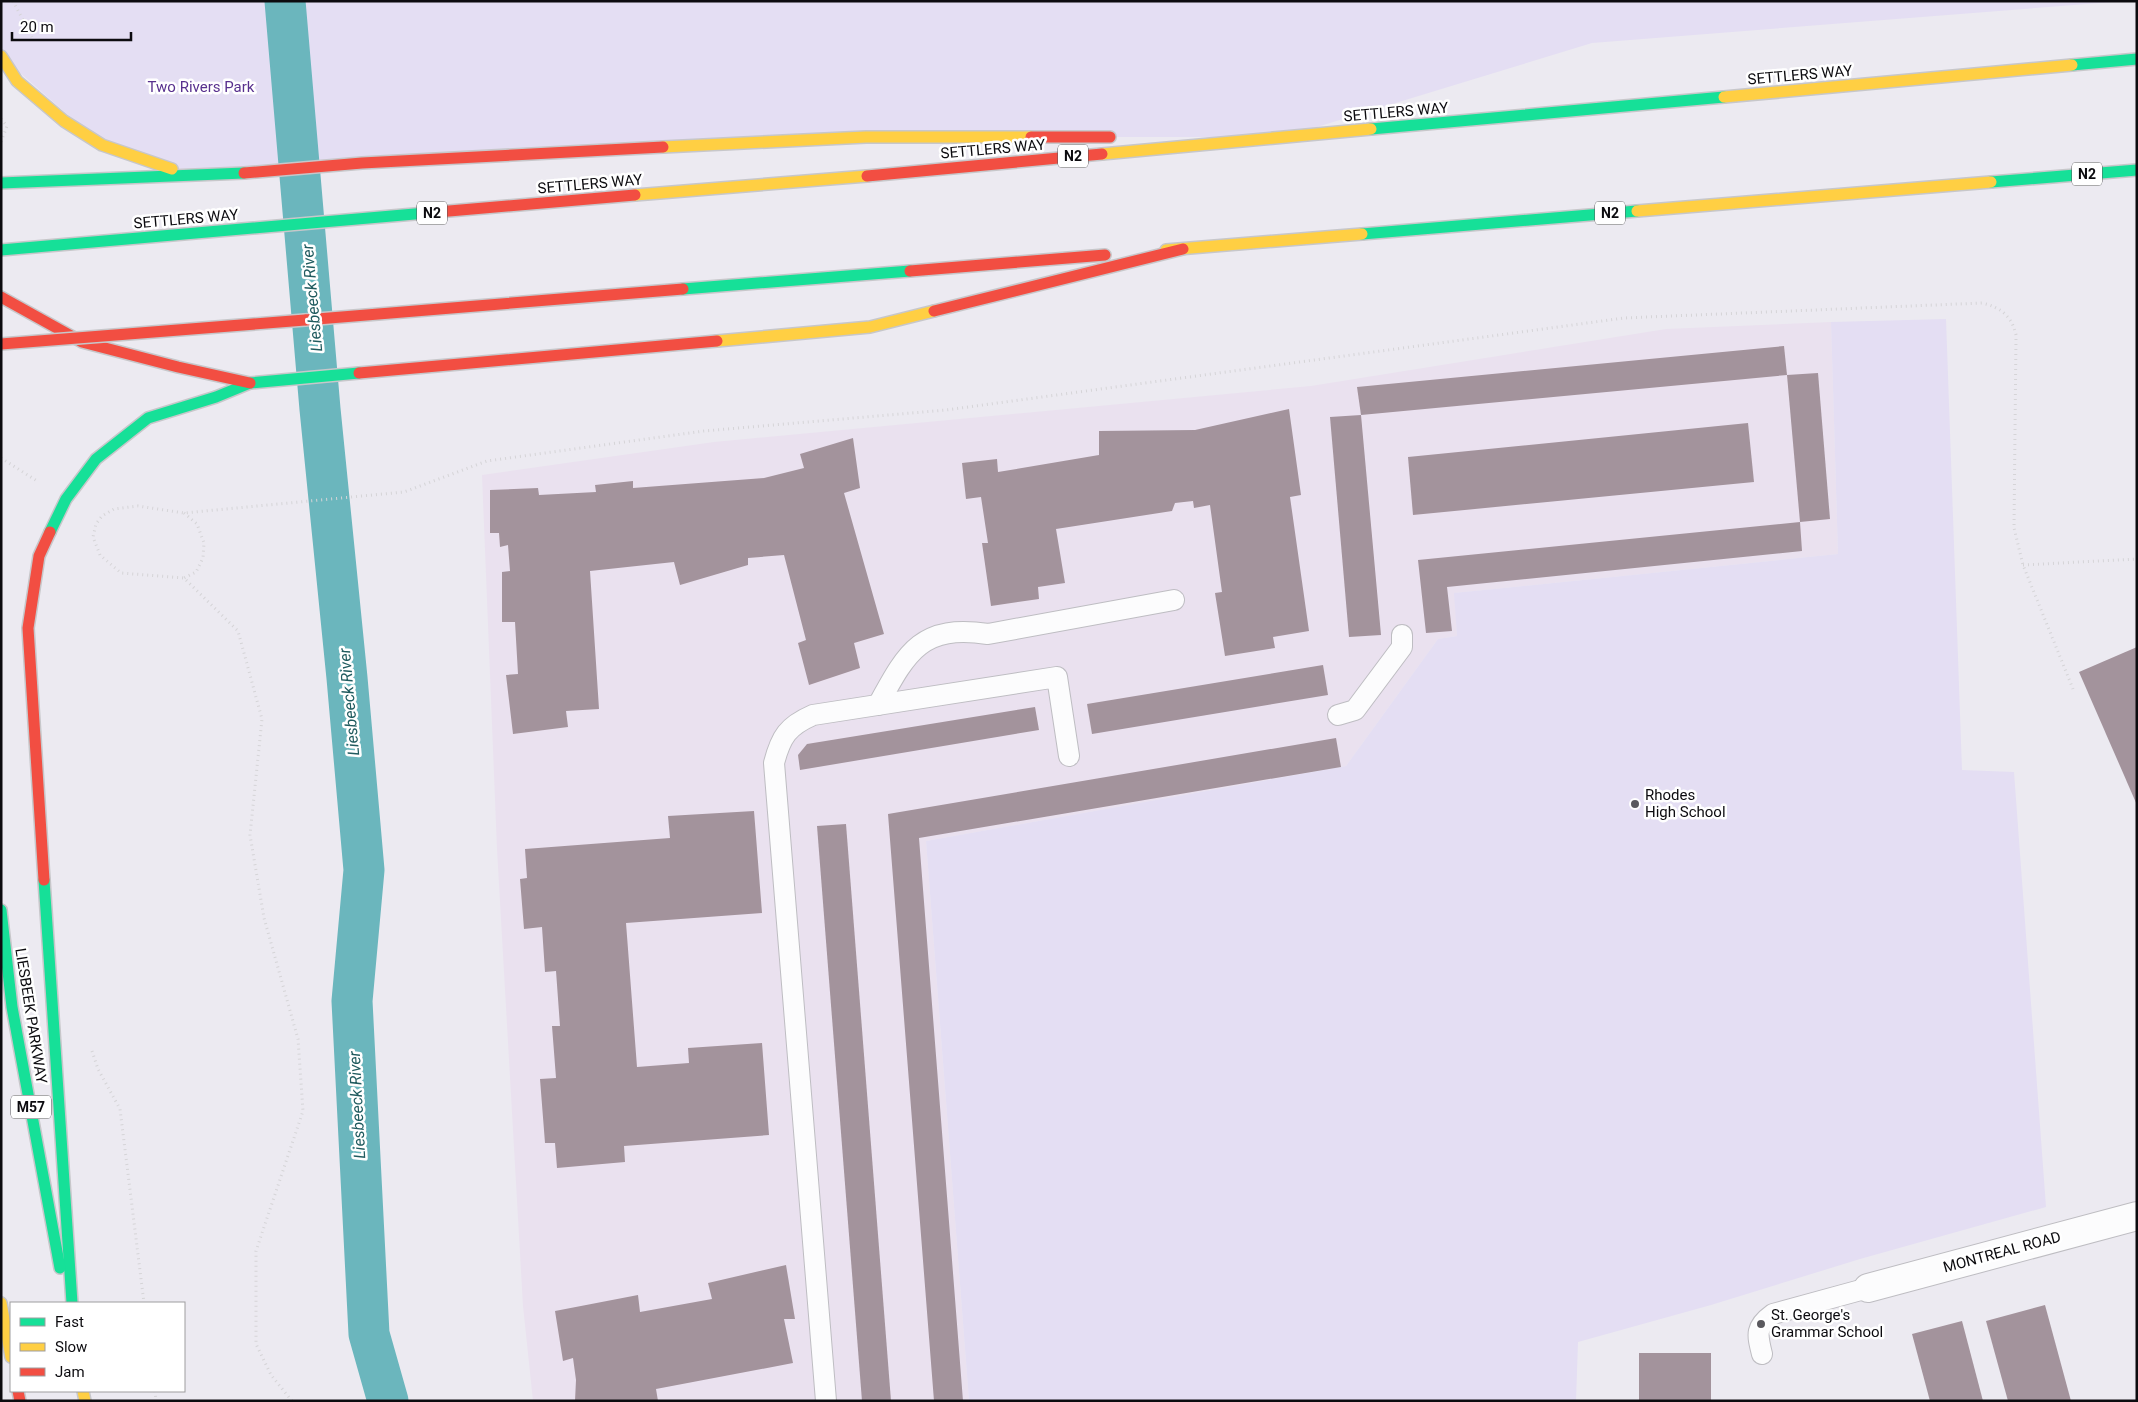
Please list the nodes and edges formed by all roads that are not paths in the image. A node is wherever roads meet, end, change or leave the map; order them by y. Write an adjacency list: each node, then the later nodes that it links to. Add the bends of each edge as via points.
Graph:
1 (1, 56): 7 (main road, via 17,81 64,121 102,145)
2 (2137, 59): 5 (main road, SETTLERS WAY / N2)
3 (1124, 137): 7 (main road, via 866,137)
4 (1154, 137): 5 (main road)
5 (1284, 137): 12 (main road, SETTLERS WAY / N2)
6 (2137, 170): 8 (main road, N2)
7 (190, 175): 10 (main road)
8 (2038, 178): 9 (main road); 11 (main road, N2)
9 (2127, 182)
10 (1, 183)
11 (1183, 249): 14 (main road, N2, bridge); 15 (main road, via 870,327)
12 (1, 250)
13 (1, 297): 15 (main road, via 82,342)
14 (1, 344)
15 (250, 383): 25 (main road, via 148,418 96,459 66,499 39,556 28,628)
16 (1174, 600): 18 (lane, via 988,634 959,631 939,635 910,652)
17 (1402, 635): 19 (lane, via 1402,647 1355,710)
18 (878, 705): 20 (lane, via 1057,677); 29 (lane, via 813,715 798,721 786,731 774,763)
19 (1338, 715)
20 (1069, 756)
21 (1, 910): 24 (main road, LIESBEEK PARKWAY / M57, via 12,1008)
22 (2137, 1216): 23 (street, MONTREAL ROAD)
23 (1868, 1288): 28 (lane, via 1773,1314 1762,1322 1758,1333)
24 (67, 1302)
25 (72, 1302)
26 (1, 1303): 27 (main road)
27 (10, 1352)
28 (1762, 1354)
29 (826, 1401)

